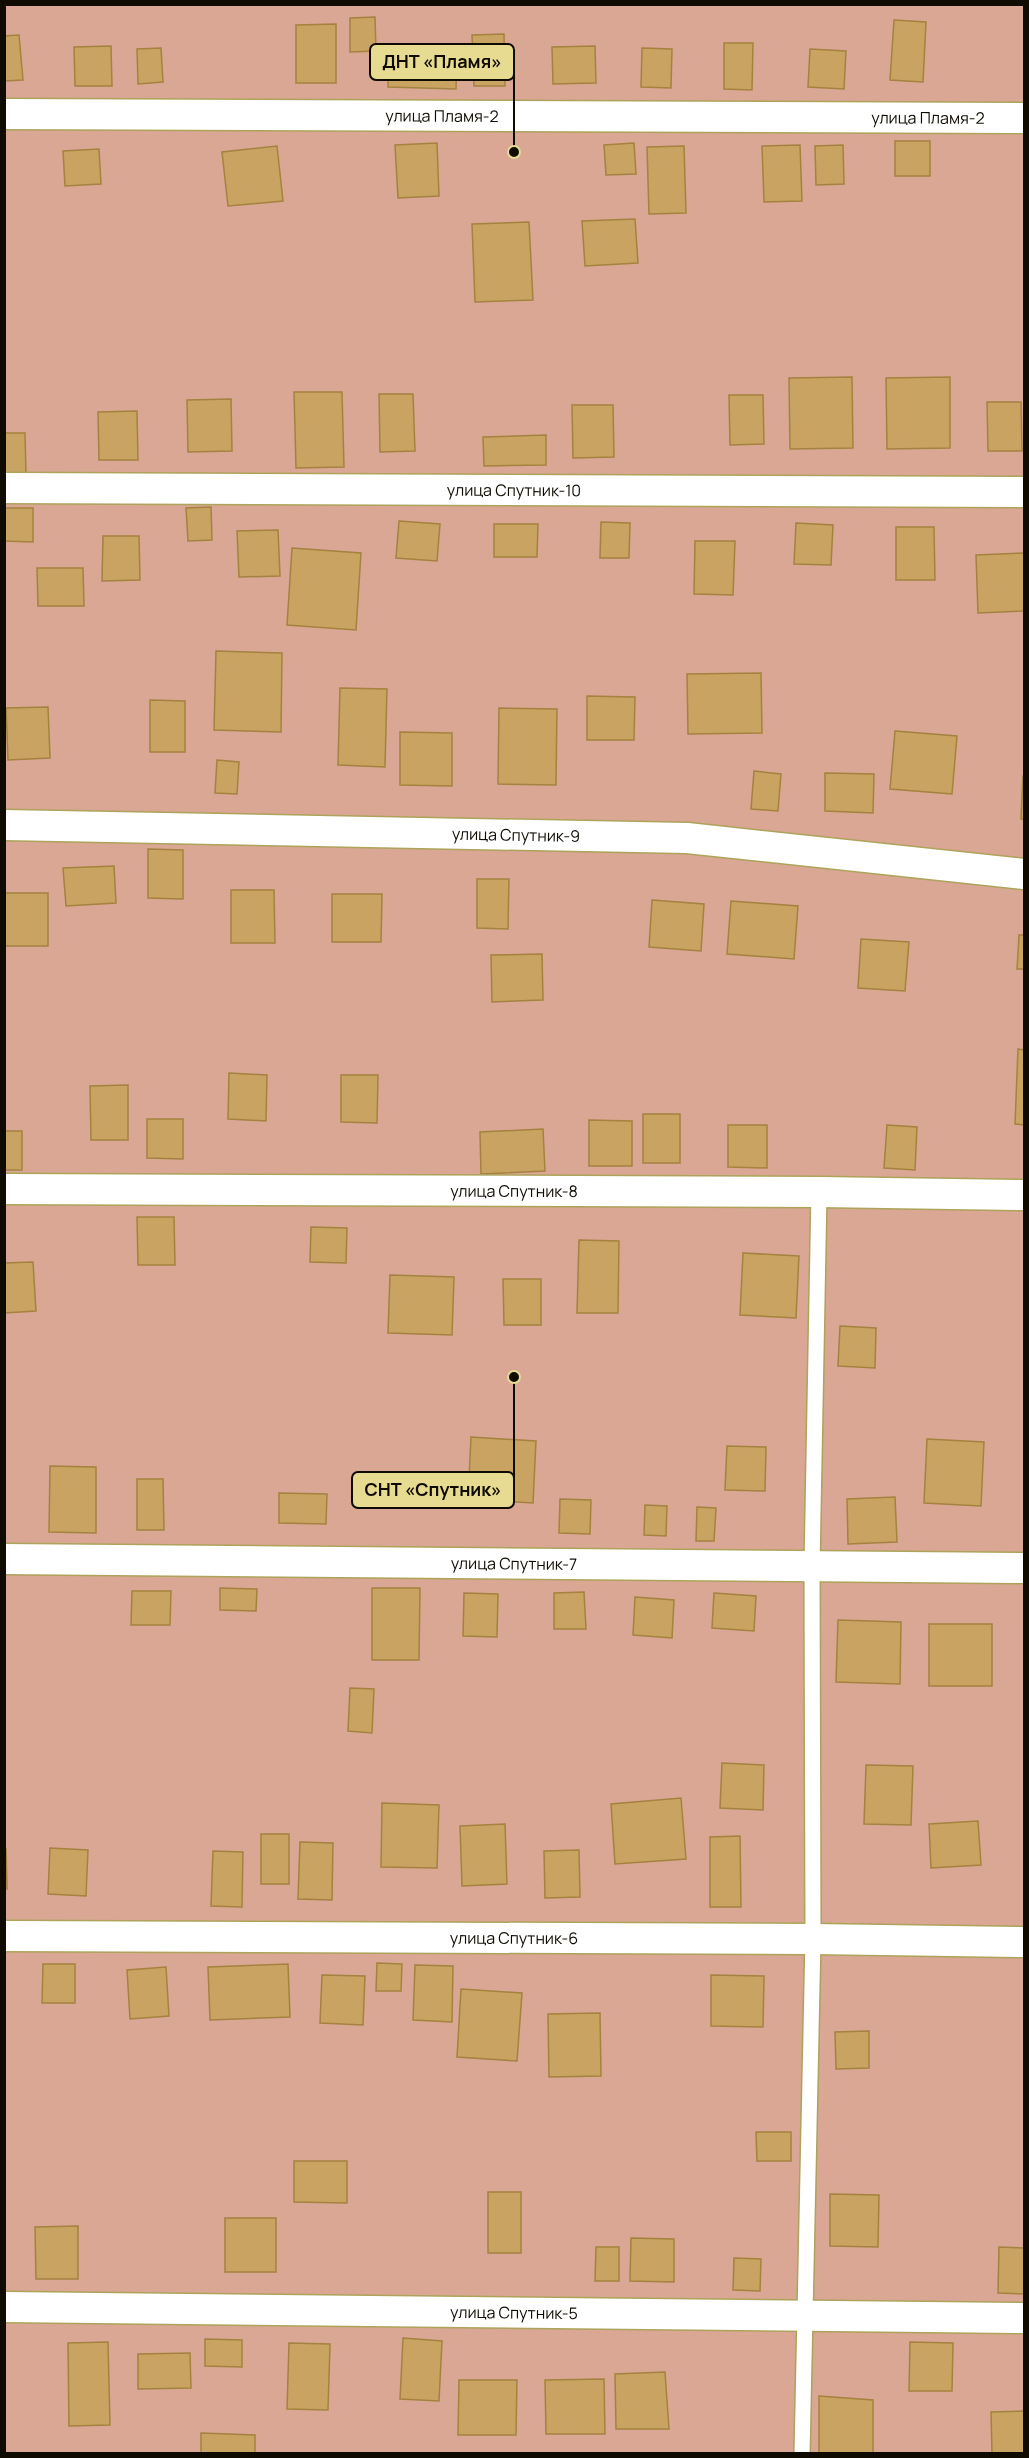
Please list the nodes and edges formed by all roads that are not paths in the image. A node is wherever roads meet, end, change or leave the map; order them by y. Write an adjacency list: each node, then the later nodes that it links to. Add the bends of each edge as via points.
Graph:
1 (4, 114): 2 (street, улица Пламя-2)
2 (1024, 118)
3 (4, 488): 4 (street, улица Спутник-10)
4 (1024, 492)
5 (4, 825): 6 (street, улица Спутник-9, via 687,838)
6 (1024, 874)
7 (4, 1189): 8 (street, улица Спутник-8)
8 (819, 1192): 9 (street, улица Спутник-8); 11 (lane)
9 (1024, 1196)
10 (4, 1560): 11 (street, улица Спутник-7)
11 (812, 1566): 12 (street, улица Спутник-7); 14 (lane)
12 (1024, 1568)
13 (4, 1936): 14 (street, улица Спутник-6)
14 (813, 1939): 15 (street, улица Спутник-6); 17 (lane)
15 (1024, 1942)
16 (4, 2307): 17 (street, улица Спутник-5)
17 (804, 2315): 18 (street, улица Спутник-5); 19 (lane)
18 (1024, 2318)
19 (802, 2454)

